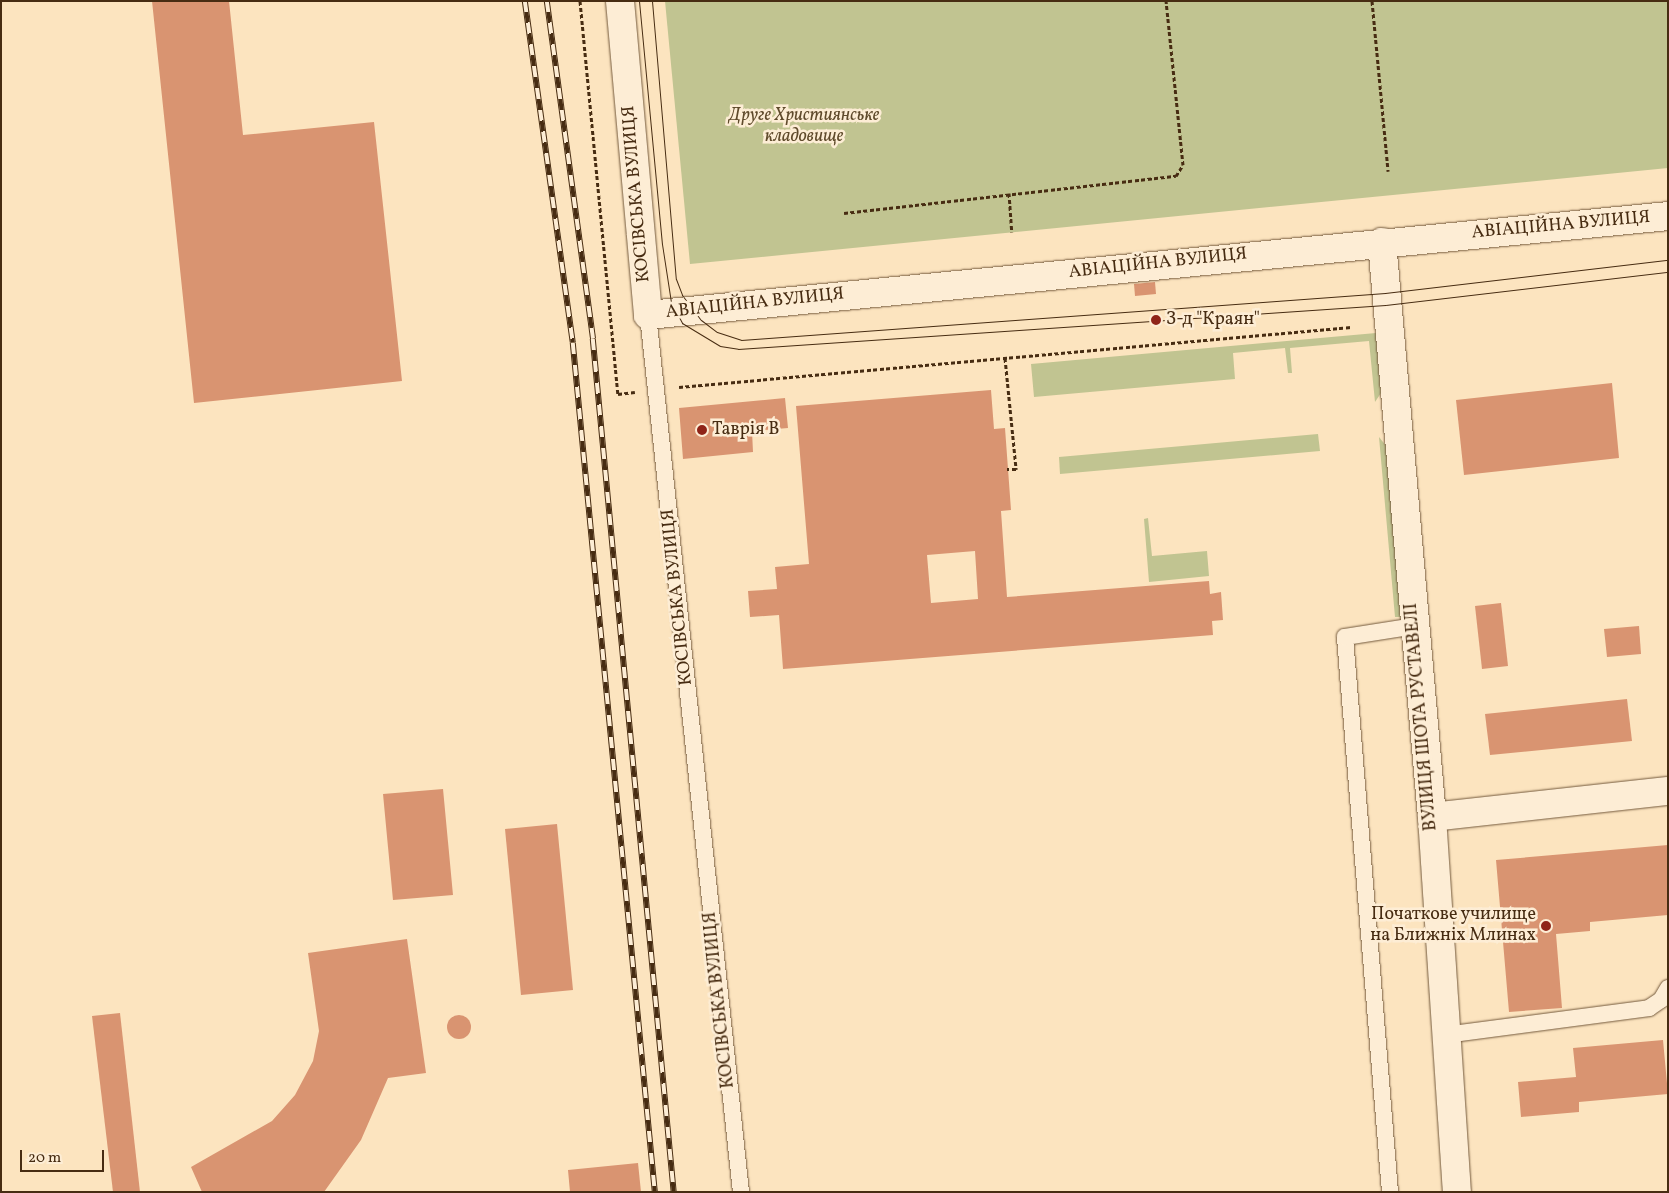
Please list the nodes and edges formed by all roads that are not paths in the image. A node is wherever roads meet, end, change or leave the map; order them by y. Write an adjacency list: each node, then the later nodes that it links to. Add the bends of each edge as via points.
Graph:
1 (620, 1): 4 (street, КОСІВСЬКА ВУЛИЦЯ)
2 (1668, 216): 3 (street, АВІАЦІЙНА ВУЛИЦЯ)
3 (1382, 242): 4 (street, АВІАЦІЙНА ВУЛИЦЯ); 5 (street, ВУЛИЦЯ ШОТА РУСТАВЕЛІ)
4 (648, 315): 10 (lane, КОСІВСЬКА ВУЛИЦЯ)
5 (1415, 626): 7 (street, ВУЛИЦЯ ШОТА РУСТАВЕЛІ); 11 (lane, via 1346,636)
6 (1668, 791): 7 (street)
7 (1432, 817): 9 (street, ВУЛИЦЯ ШОТА РУСТАВЕЛІ)
8 (1668, 988): 9 (lane, via 1661,1000 1648,1008)
9 (1445, 1035): 12 (street, ВУЛИЦЯ ШОТА РУСТАВЕЛІ)
10 (741, 1192)
11 (1390, 1192)
12 (1457, 1192)

